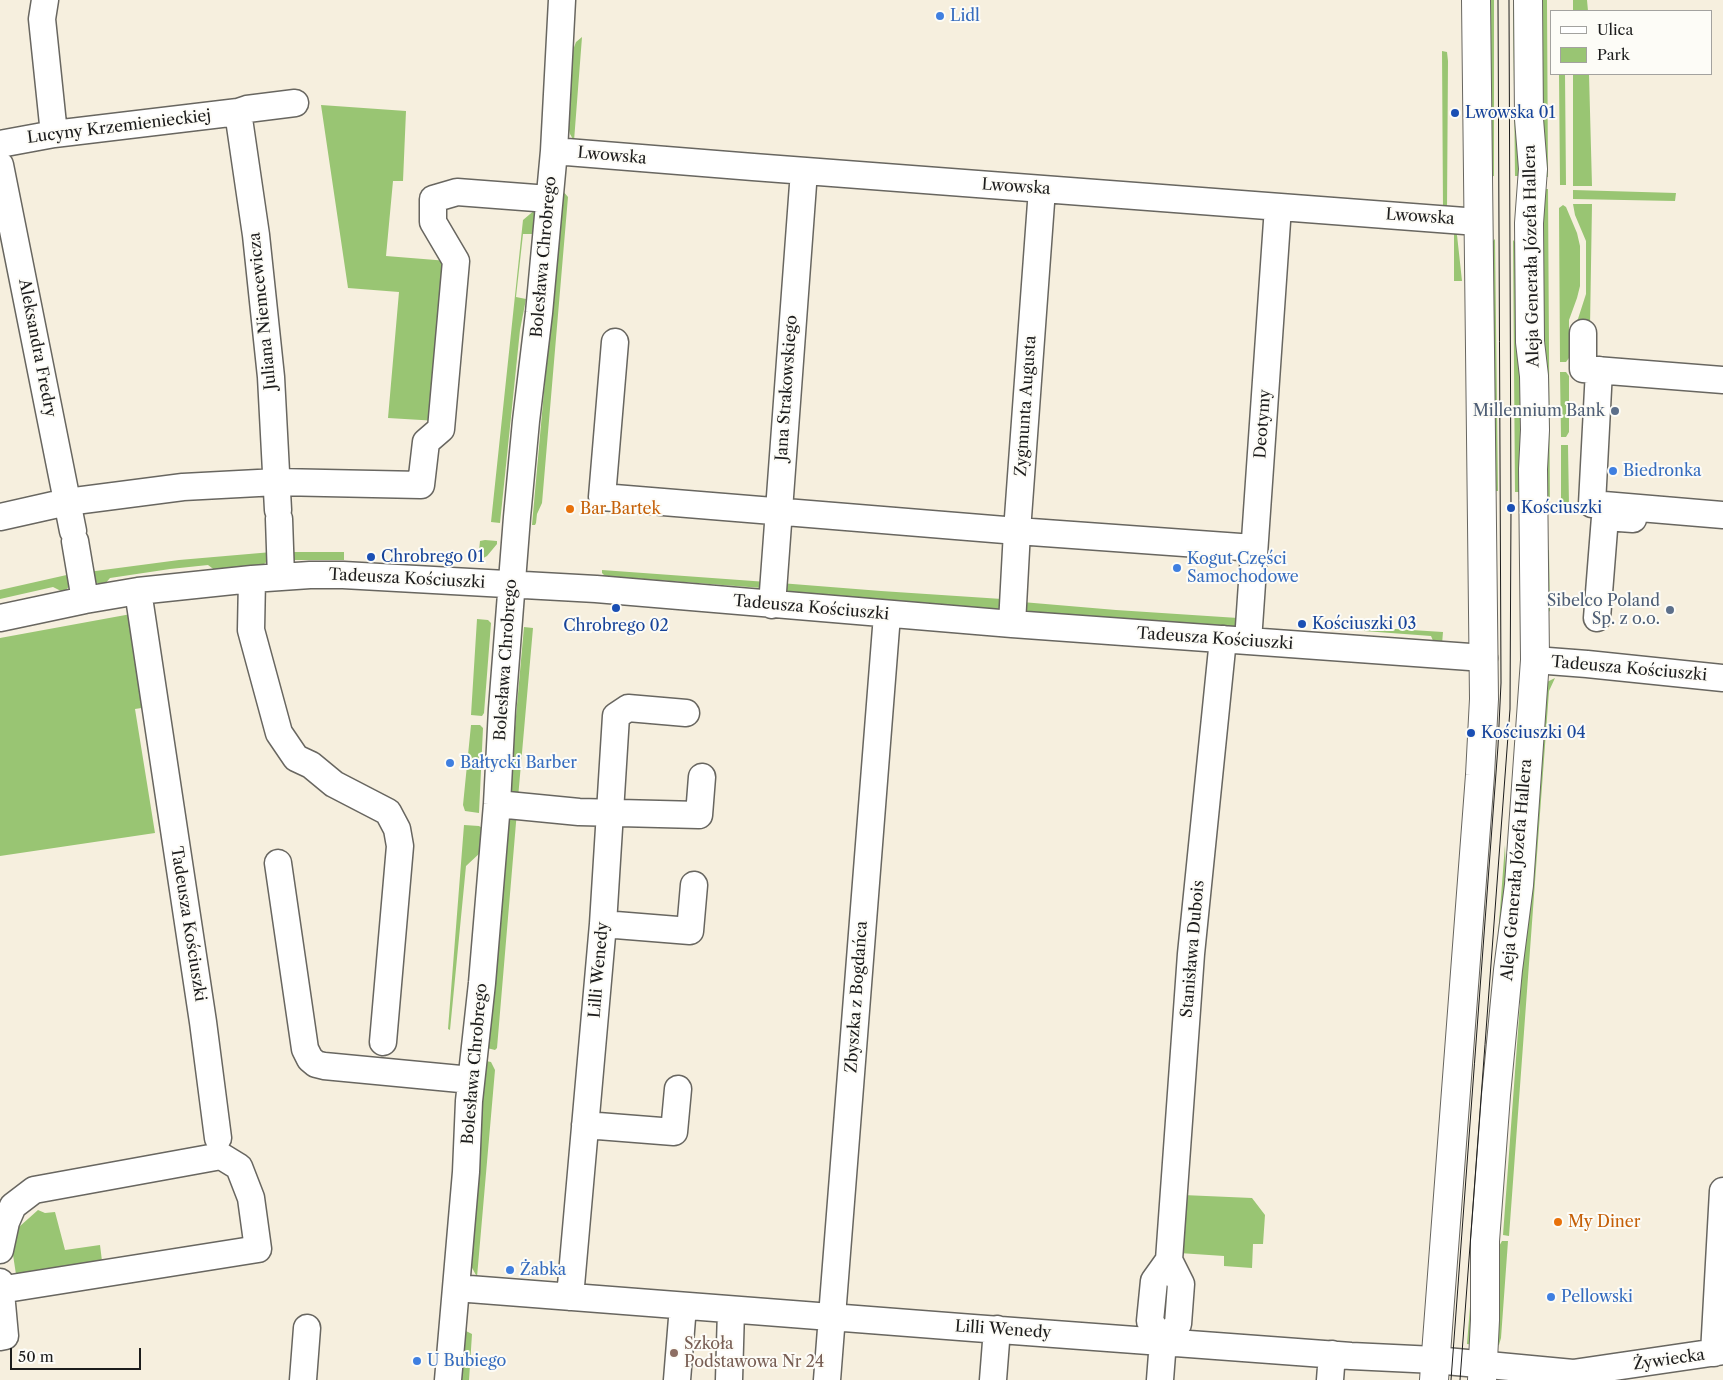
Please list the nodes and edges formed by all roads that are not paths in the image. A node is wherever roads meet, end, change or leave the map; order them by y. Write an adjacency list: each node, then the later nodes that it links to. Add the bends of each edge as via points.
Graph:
1 (45, 0): 7 (street, via 42,19)
2 (562, 0): 9 (street, Bolesława Chrobrego)
3 (1476, 0): 15 (main road)
4 (1528, 0): 42 (main road, Aleja Generała Józefa Hallera, via 1529,119 1533,169 1530,342 1536,430 1533,470)
5 (295, 103): 6 (street, Lucyny Krzemienieckiej)
6 (238, 112): 7 (street, Lucyny Krzemienieckiej); 22 (street, Juliana Niemcewicza, via 256,235)
7 (54, 134): 8 (street, Lucyny Krzemienieckiej)
8 (0, 144)
9 (554, 151): 11 (street, Lwowska); 13 (street, Bolesława Chrobrego)
10 (0, 165): 23 (street, Aleksandra Fredry)
11 (804, 170): 12 (street, Lwowska); 24 (street, Jana Strakowskiego)
12 (1042, 189): 14 (street, Lwowska); 28 (street, Zygmunta Augusta)
13 (550, 199): 22 (street, via 456,192 433,199 433,222 456,261 442,429 426,442 421,485); 32 (street, Bolesława Chrobrego)
14 (1278, 207): 15 (street, Lwowska); 29 (street, Deotymy)
15 (1478, 222): 41 (main road)
16 (1583, 333): 20 (street, via 1583,369)
17 (615, 342): 24 (street, via 602,497)
18 (1697, 361): 19 (street)
19 (1723, 362)
20 (1599, 370): 21 (street); 25 (street, via 1592,504)
21 (1723, 380)
22 (278, 482): 23 (street, via 183,487); 30 (street, Juliana Niemcewicza)
23 (67, 502): 26 (street); 34 (street, Aleksandra Fredry)
24 (778, 512): 28 (street); 35 (street, Jana Strakowskiego)
25 (1723, 515)
26 (0, 517)
27 (1723, 528): 38 (street, via 1708,524 1605,517)
28 (1017, 531): 29 (street); 39 (street, Zygmunta Augusta)
29 (1254, 548): 40 (street, Deotymy)
30 (281, 577): 31 (street, Tadeusza Kościuszki); 32 (street, Tadeusza Kościuszki, via 342,575)
31 (252, 579): 33 (street, Tadeusza Kościuszki); 51 (street, via 251,630 279,733 296,758 311,765 334,784 388,812 397,829 400,846)
32 (512, 585): 35 (street, Tadeusza Kościuszki); 46 (street, Bolesława Chrobrego)
33 (138, 591): 34 (street, Tadeusza Kościuszki); 55 (street, Tadeusza Kościuszki)
34 (85, 600): 37 (street, Tadeusza Kościuszki)
35 (772, 605): 36 (street, Tadeusza Kościuszki)
36 (887, 615): 39 (street, Tadeusza Kościuszki); 64 (street, Zbyszka z Bogdańca)
37 (0, 618)
38 (1597, 618)
39 (1012, 624): 40 (street, Tadeusza Kościuszki)
40 (1235, 640): 41 (street, Tadeusza Kościuszki); 68 (street, Stanisława Dubois, via 1191,954 1169,1260 1181,1284 1178,1324)
41 (1484, 658): 71 (main road, via 1480,775)
42 (1535, 660): 43 (street, Tadeusza Kościuszki); 72 (main road, Aleja Generała Józefa Hallera, via 1485,1241)
43 (1723, 678)
44 (686, 713): 47 (street, Lilli Wenedy, via 628,708 616,716)
45 (702, 778): 47 (street, via 699,815)
46 (498, 804): 47 (street); 52 (street, Bolesława Chrobrego)
47 (610, 813): 50 (street, Lilli Wenedy)
48 (278, 862): 52 (street, via 305,1049 310,1059 324,1066)
49 (694, 885): 50 (street, via 690,931)
50 (603, 924): 54 (street, Lilli Wenedy)
51 (383, 1042)
52 (471, 1080): 59 (street, Bolesława Chrobrego)
53 (678, 1089): 54 (street, via 674,1132)
54 (586, 1124): 61 (street, Lilli Wenedy)
55 (218, 1138)
56 (1722, 1204): 69 (street)
57 (0, 1250): 60 (street, via 13,1206 34,1190 221,1156 239,1167 251,1198 258,1249)
58 (0, 1282): 60 (street)
59 (456, 1288): 61 (street, Lilli Wenedy); 74 (street, Bolesława Chrobrego)
60 (0, 1290): 67 (street, via 5,1336)
61 (570, 1297): 62 (street, Lilli Wenedy)
62 (683, 1306): 63 (street, Lilli Wenedy); 75 (street)
63 (731, 1310): 64 (street, Lilli Wenedy); 76 (street)
64 (832, 1317): 66 (street, Lilli Wenedy); 77 (street, Zbyszka z Bogdańca)
65 (306, 1328): 73 (street)
66 (997, 1329): 68 (street, Lilli Wenedy); 78 (street)
67 (0, 1337)
68 (1163, 1341): 70 (street, Lilli Wenedy); 79 (street)
69 (1719, 1352): 72 (street, Żywiecka, via 1573,1373)
70 (1332, 1354): 71 (street, Lilli Wenedy); 80 (street)
71 (1435, 1370): 72 (street, Żywiecka)
72 (1483, 1372)
73 (302, 1380)
74 (448, 1380)
75 (677, 1380)
76 (729, 1380)
77 (827, 1380)
78 (993, 1380)
79 (1160, 1380)
80 (1330, 1380)

